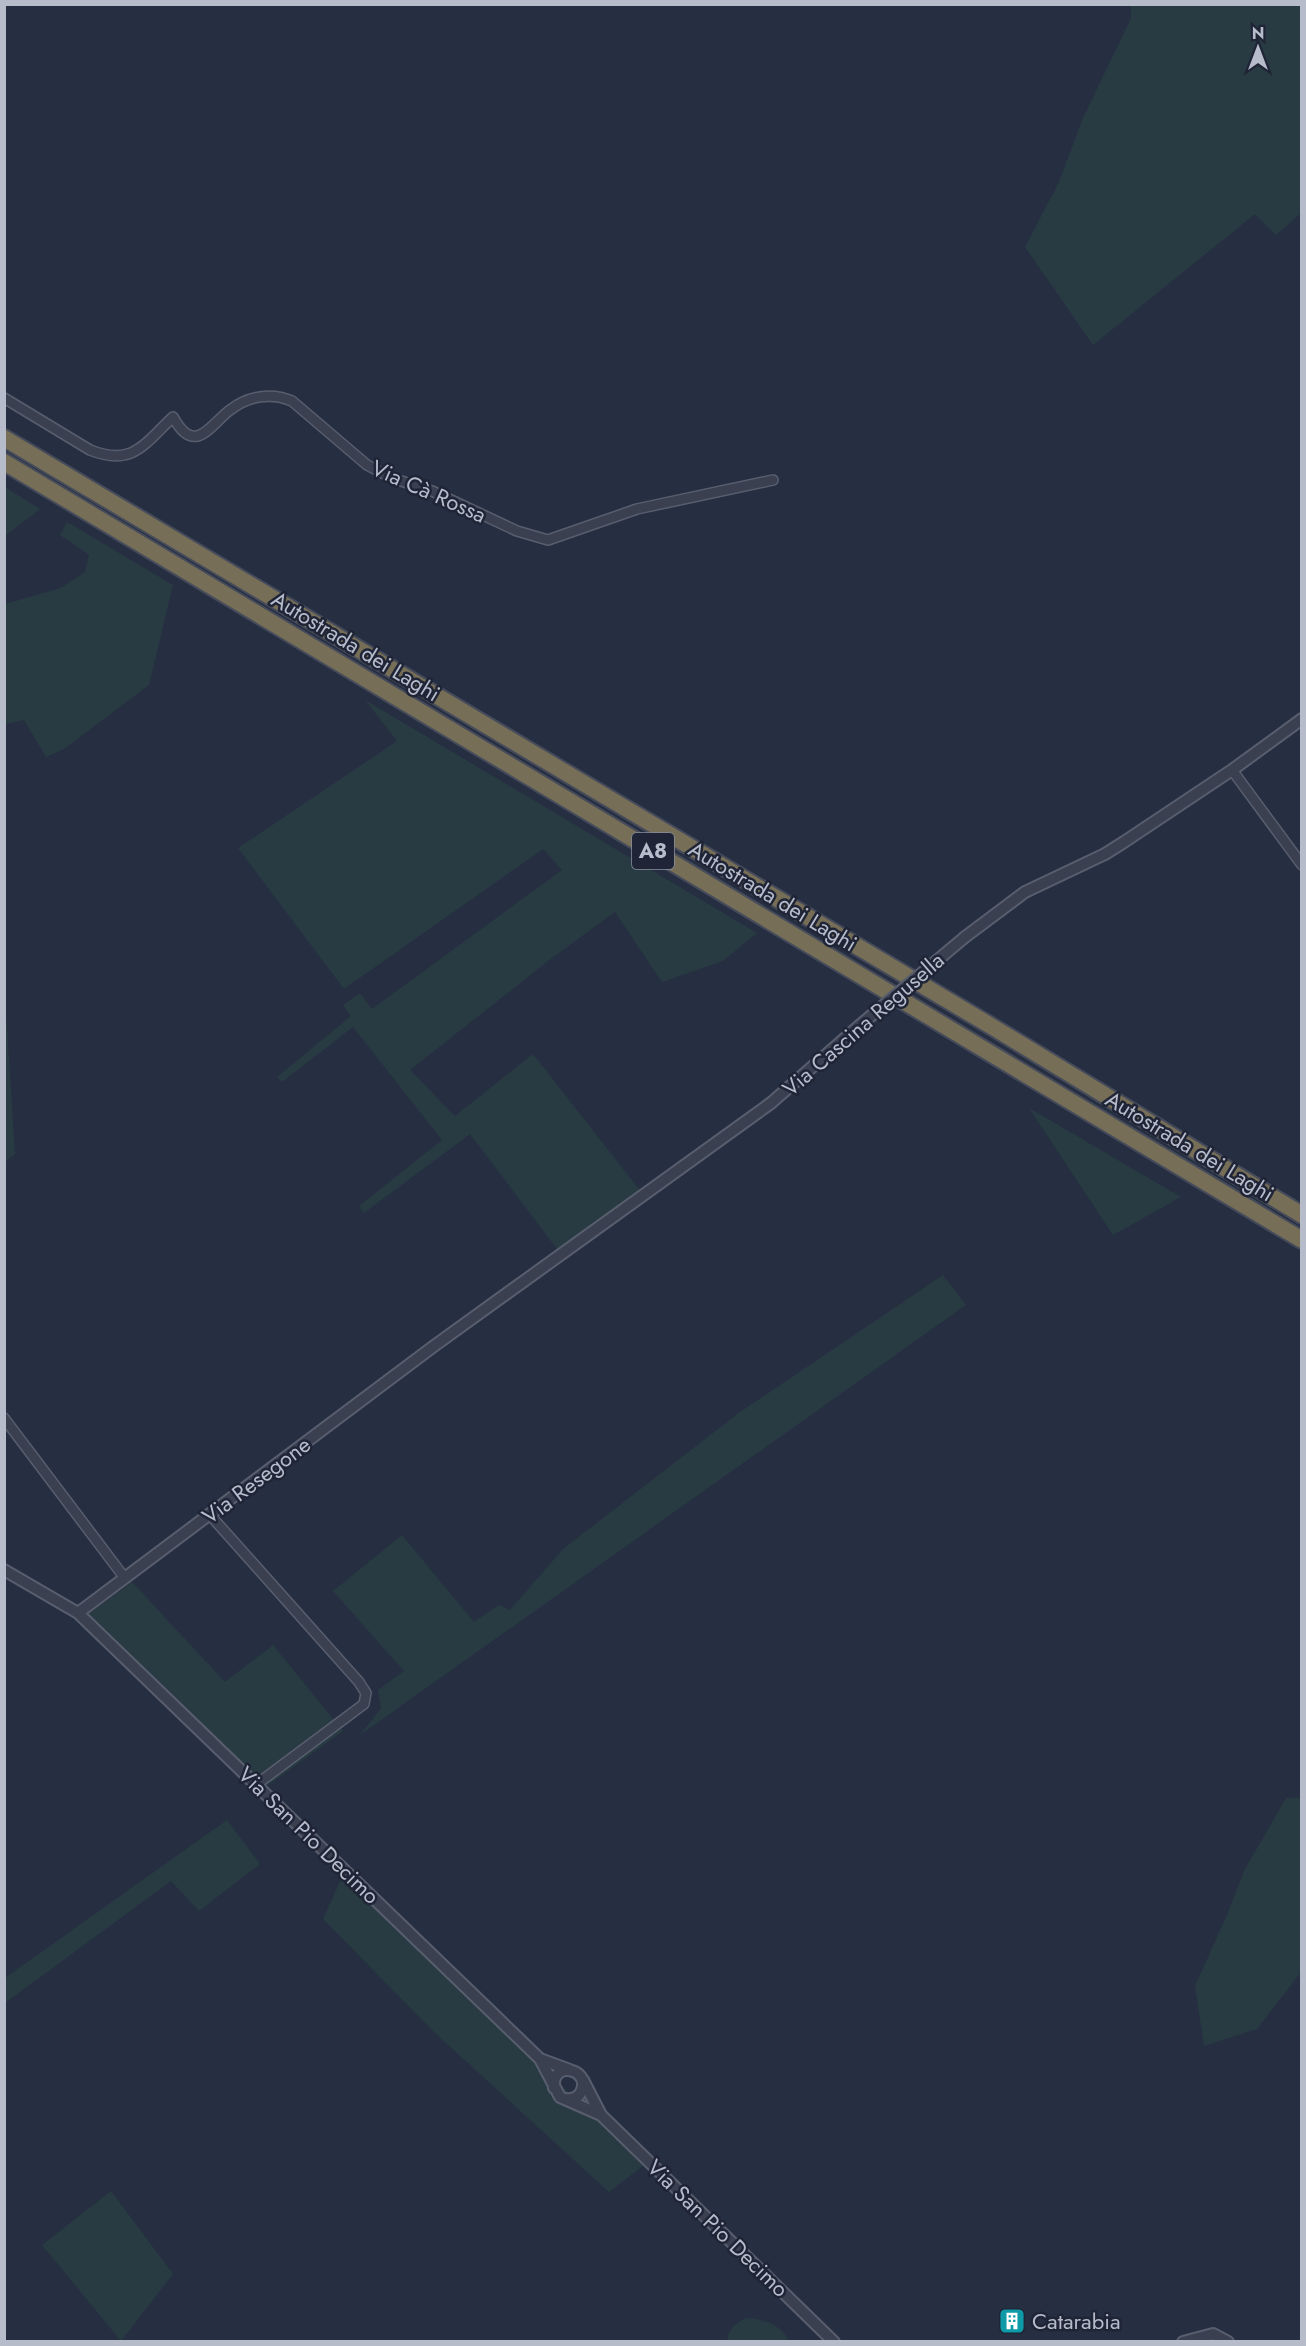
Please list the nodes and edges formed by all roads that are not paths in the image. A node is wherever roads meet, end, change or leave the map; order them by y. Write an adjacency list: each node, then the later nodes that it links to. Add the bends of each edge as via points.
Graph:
1 (4, 398): 4 (street, Via Cà Rossa, via 90,450 117,457 139,449 173,417 185,433 205,434 230,409 257,396 280,396 366,465 517,531 548,540 637,508)
2 (4, 438): 8 (highway, Autostrada dei Laghi / A8)
3 (4, 462): 9 (highway, Autostrada dei Laghi / A8)
4 (772, 480)
5 (1302, 719): 6 (street, Via Cascina Regusella)
6 (1232, 770): 7 (street); 10 (street, Via Cascina Regusella, bridge, via 1105,854 1025,892 965,936 771,1103)
7 (1302, 865)
8 (1302, 1215)
9 (1302, 1240)
10 (434, 1346): 12 (street, Via Resegone)
11 (4, 1418): 14 (street)
12 (210, 1515): 14 (street, Via Resegone); 16 (street, via 366,1693 364,1704)
13 (4, 1570): 15 (street, Via San Pio Decimo)
14 (124, 1578): 15 (street, Via Resegone)
15 (78, 1613): 16 (street, Via San Pio Decimo)
16 (257, 1784): 17 (street, Via San Pio Decimo)
17 (540, 2059): 18 (street, Via San Pio Decimo); 20 (street, Via San Pio Decimo)
18 (572, 2070): 19 (street, Via San Pio Decimo); 20 (street, via 558,2074)
19 (583, 2080): 21 (street, via 578,2097); 22 (street, Via San Pio Decimo)
20 (554, 2089): 21 (street, Via San Pio Decimo)
21 (564, 2099): 22 (street, Via San Pio Decimo)
22 (601, 2115): 24 (street, Via San Pio Decimo)
23 (1228, 2341): 25 (street, via 1213,2334)
24 (834, 2342)
25 (1184, 2342)

